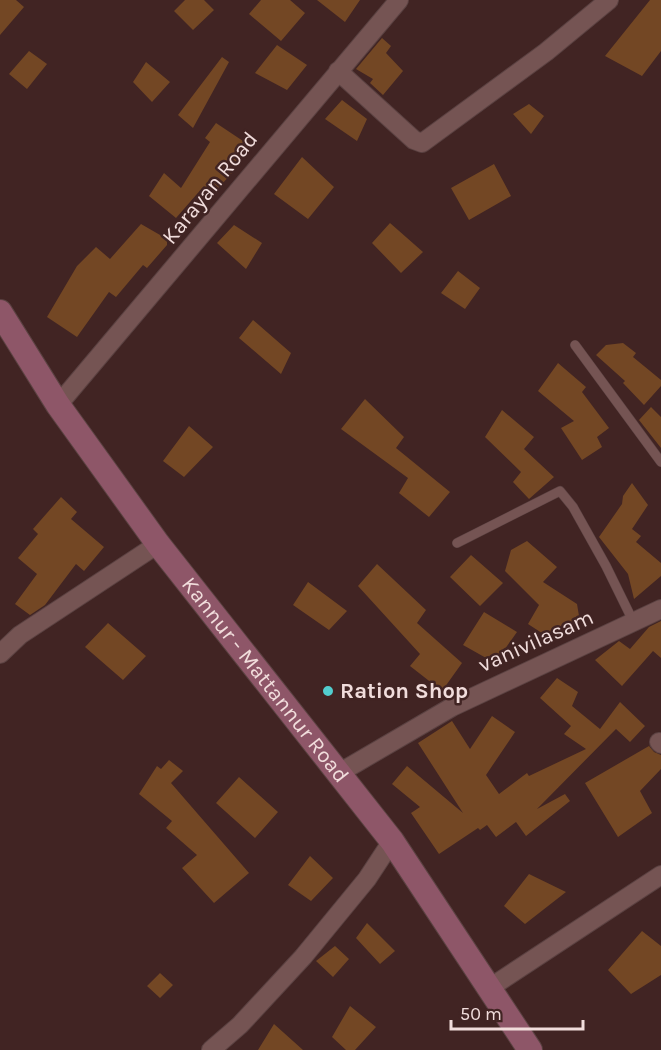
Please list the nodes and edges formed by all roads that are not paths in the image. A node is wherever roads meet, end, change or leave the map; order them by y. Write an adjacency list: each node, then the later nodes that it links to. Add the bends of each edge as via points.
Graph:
1 (399, 0): 3 (street, Karayan Road)
2 (609, 0): 3 (street, via 546,52 422,143)
3 (338, 71): 6 (street, Karayan Road)
4 (0, 312): 6 (main road, Kannur - Mattannur Road)
5 (575, 345): 7 (lane)
6 (58, 405): 9 (main road, Kannur - Mattannur Road)
7 (661, 462)
8 (457, 543): 11 (lane, via 560,490 606,566)
9 (159, 544): 12 (street, via 20,635); 13 (main road, Kannur - Mattannur Road)
10 (661, 609): 11 (street, vanivilasam)
11 (634, 623): 13 (street, vanivilasam, via 452,707)
12 (0, 654)
13 (339, 773): 14 (main road, Kannur - Mattannur Road)
14 (392, 841): 16 (main road, Kannur - Mattannur Road); 17 (street, via 367,879 303,957 240,1025)
15 (661, 874): 16 (street)
16 (491, 987): 18 (main road, Kannur - Mattannur Road)
17 (211, 1050)
18 (530, 1050)

